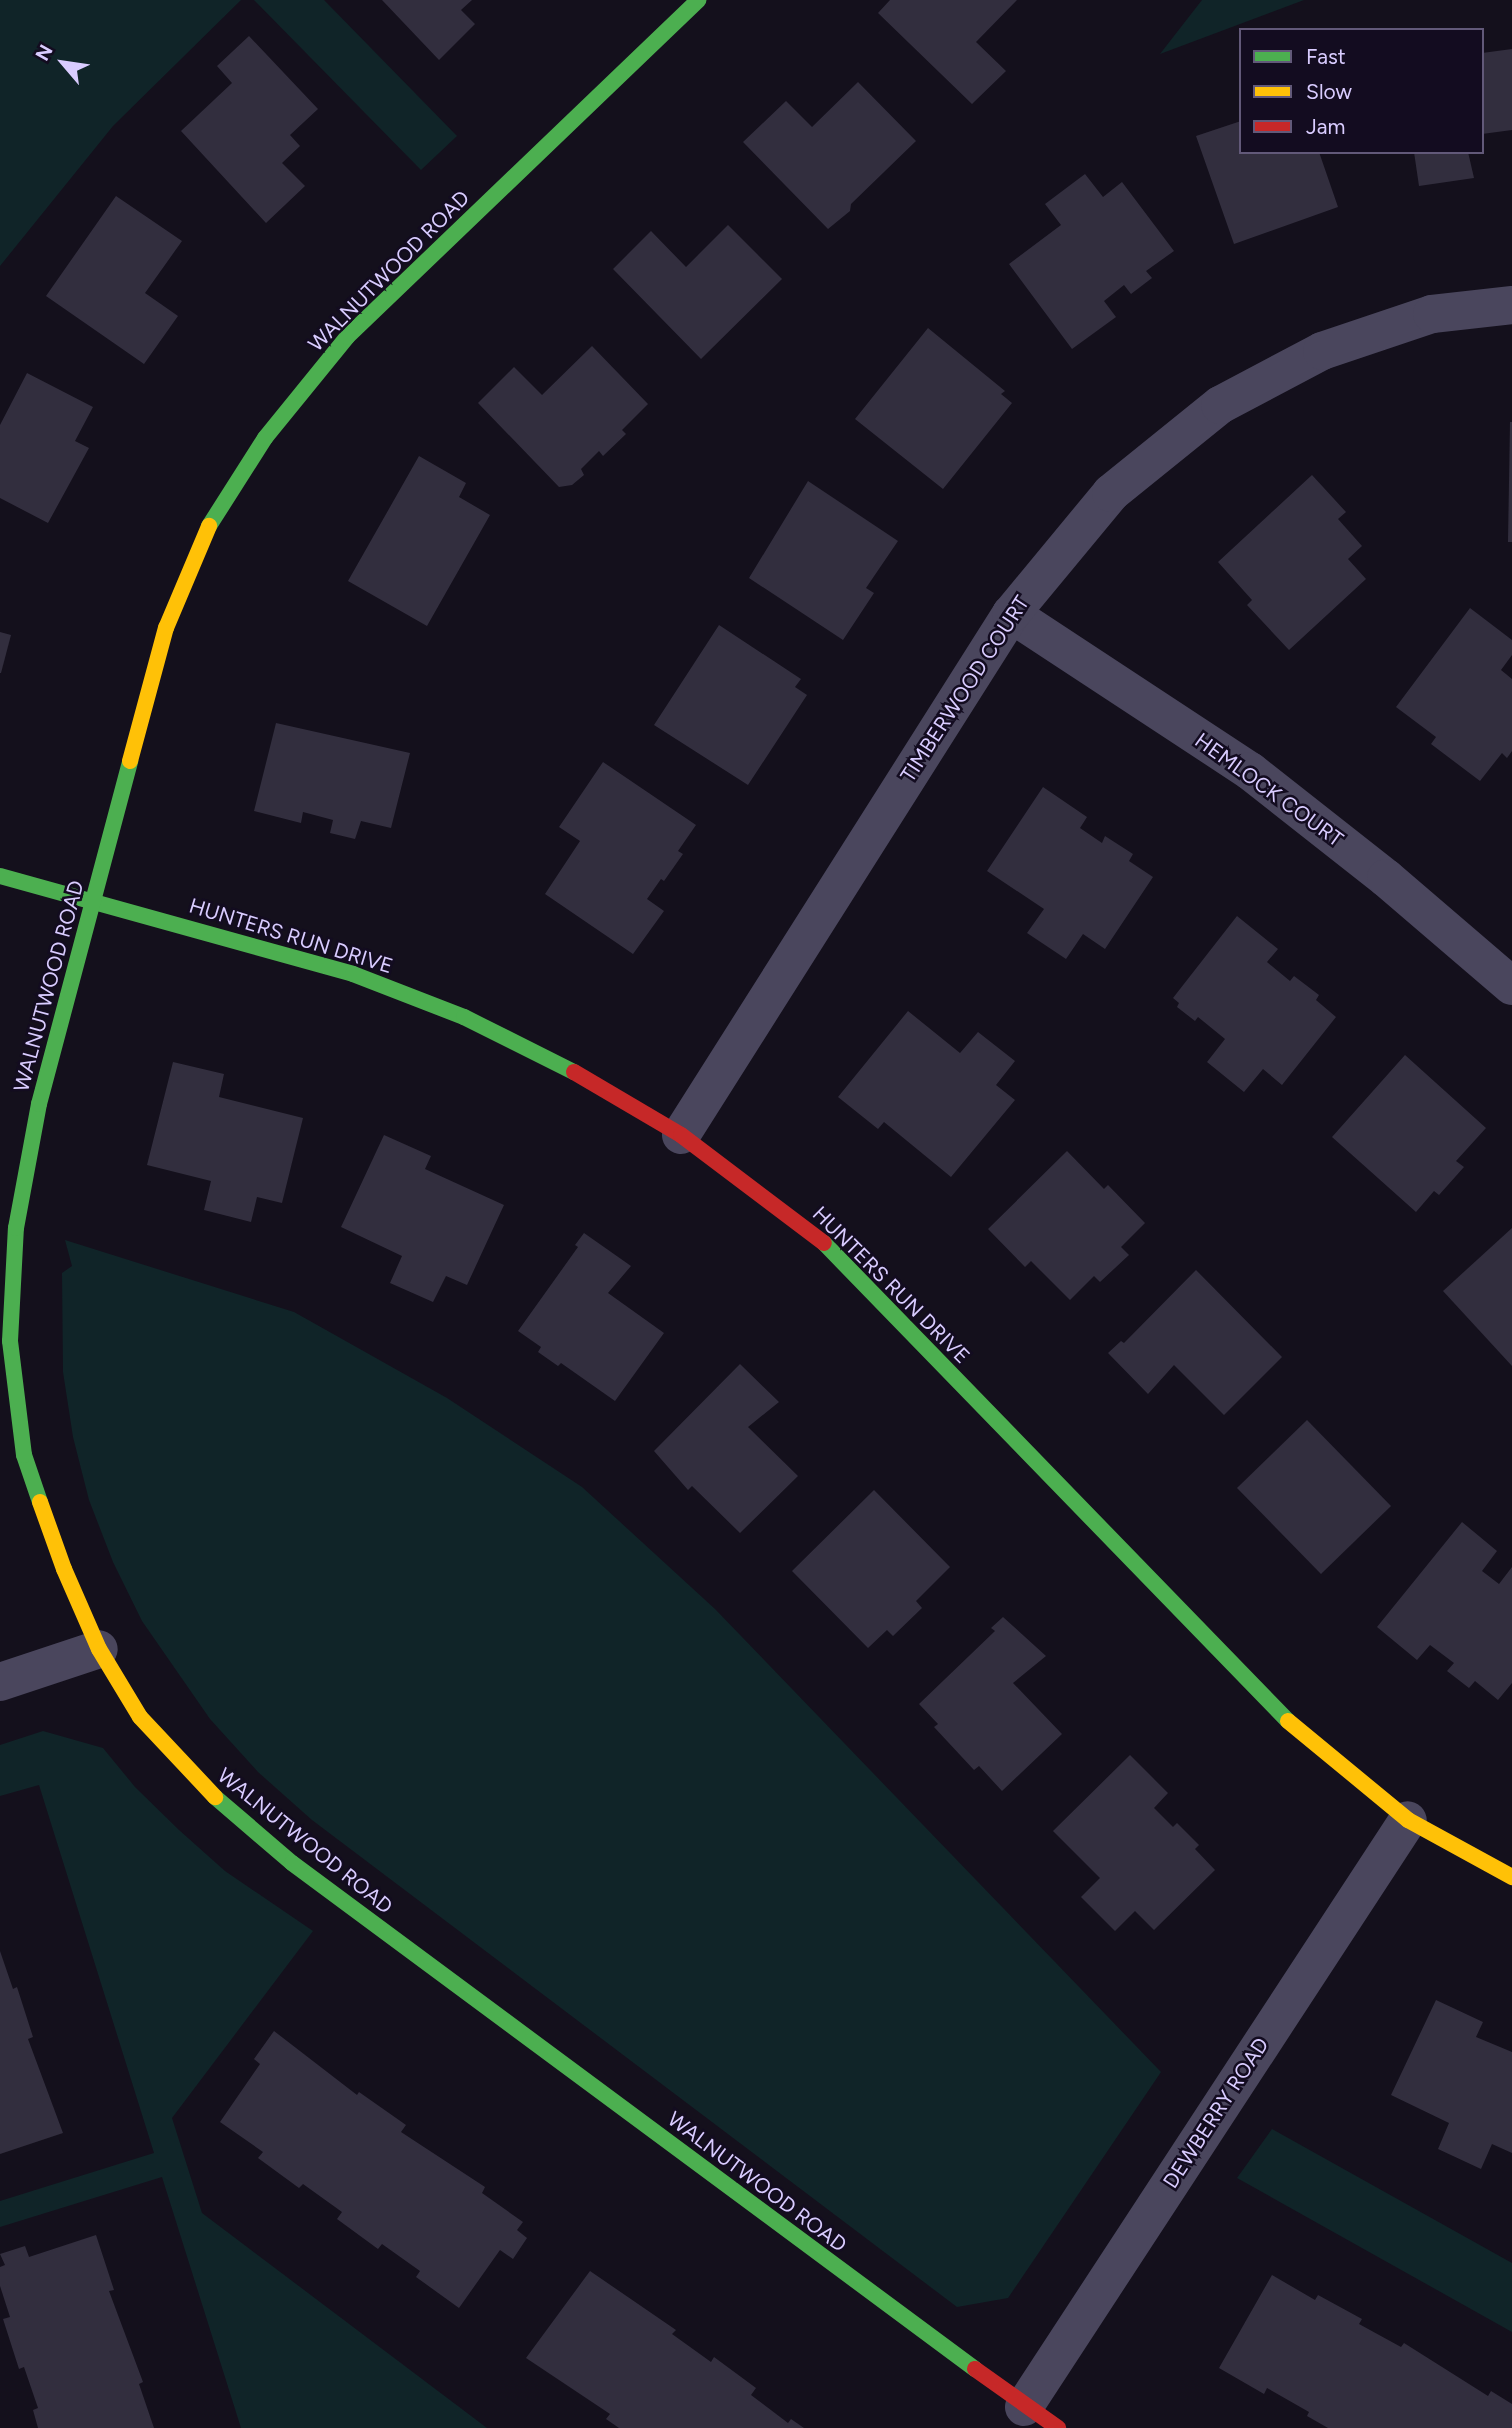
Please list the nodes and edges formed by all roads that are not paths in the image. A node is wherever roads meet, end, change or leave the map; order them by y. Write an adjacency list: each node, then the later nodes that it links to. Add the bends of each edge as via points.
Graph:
1 (698, 0): 5 (street, WALNUTWOOD ROAD, via 347,337 265,438 207,529 166,628)
2 (1512, 305): 3 (street, TIMBERWOOD COURT, via 1432,314 1322,351 1220,405 1111,493)
3 (1011, 614): 6 (street, HEMLOCK COURT, via 1250,771 1387,878); 7 (street, TIMBERWOOD COURT)
4 (0, 876): 5 (street, HUNTERS RUN DRIVE)
5 (95, 900): 7 (street, HUNTERS RUN DRIVE, via 353,974 464,1017 564,1066); 8 (street, WALNUTWOOD ROAD, via 39,1104 16,1228 10,1341 24,1455 64,1569)
6 (1512, 986)
7 (681, 1135): 10 (street, HUNTERS RUN DRIVE, via 815,1234 1295,1728)
8 (99, 1648): 9 (street); 12 (street, WALNUTWOOD ROAD, via 139,1717 203,1787 292,1863)
9 (0, 1682)
10 (1408, 1820): 11 (street, HUNTERS RUN DRIVE); 12 (street, DEWBERRY ROAD)
11 (1512, 1877)
12 (1024, 2407): 13 (street, WALNUTWOOD ROAD)
13 (1058, 2428)

